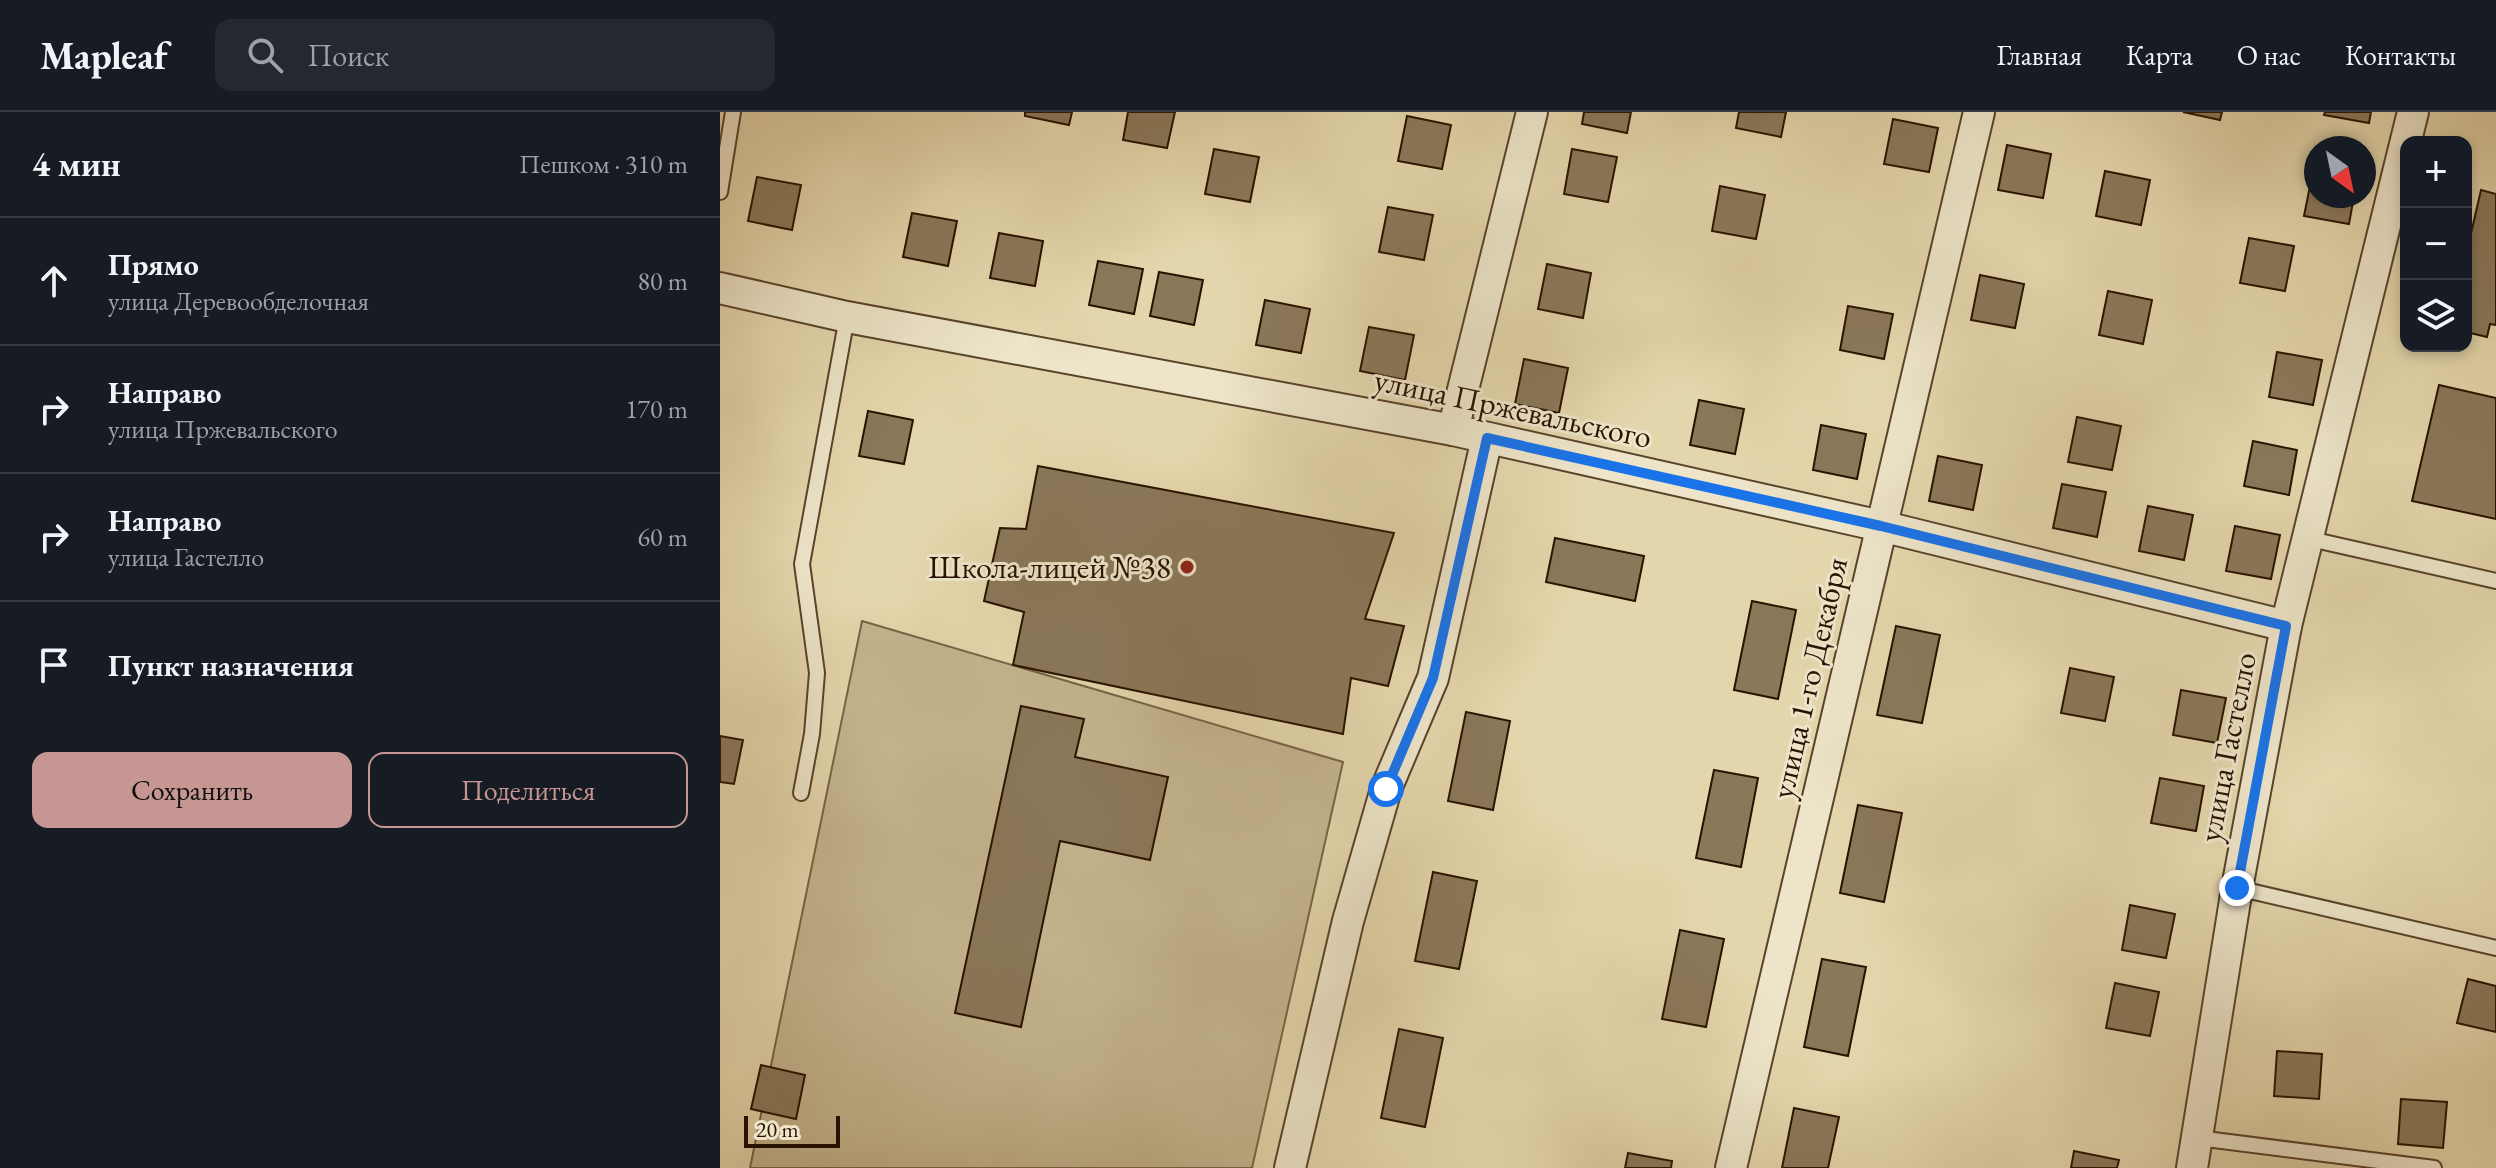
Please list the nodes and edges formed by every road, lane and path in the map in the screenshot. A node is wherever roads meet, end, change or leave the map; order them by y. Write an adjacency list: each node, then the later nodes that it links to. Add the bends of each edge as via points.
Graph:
1 (733, 112): 5 (lane)
2 (1532, 112): 8 (street)
3 (1979, 112): 10 (street, улица 1-го Декабря)
4 (2413, 112): 11 (street, улица Гастелло)
5 (720, 192)
6 (720, 288): 7 (street, улица Пржевальского)
7 (847, 317): 8 (street, улица Пржевальского); 14 (lane, via 802,564 817,673)
8 (1453, 430): 9 (street, улица Пржевальского)
9 (1487, 438): 10 (street, улица Пржевальского); 18 (street, via 1433,678 1386,789 1352,906)
10 (1881, 526): 13 (street, улица Пржевальского); 19 (street, улица 1-го Декабря)
11 (2306, 538): 12 (lane); 13 (street, улица Гастелло)
12 (2496, 581)
13 (2286, 626): 15 (street, улица Гастелло)
14 (801, 793)
15 (2237, 888): 16 (lane); 17 (street, улица Гастелло)
16 (2496, 948)
17 (2198, 1138): 20 (street, улица Гастелло); 21 (lane)
18 (1290, 1168)
19 (1731, 1168)
20 (2192, 1168)
21 (2434, 1168)

